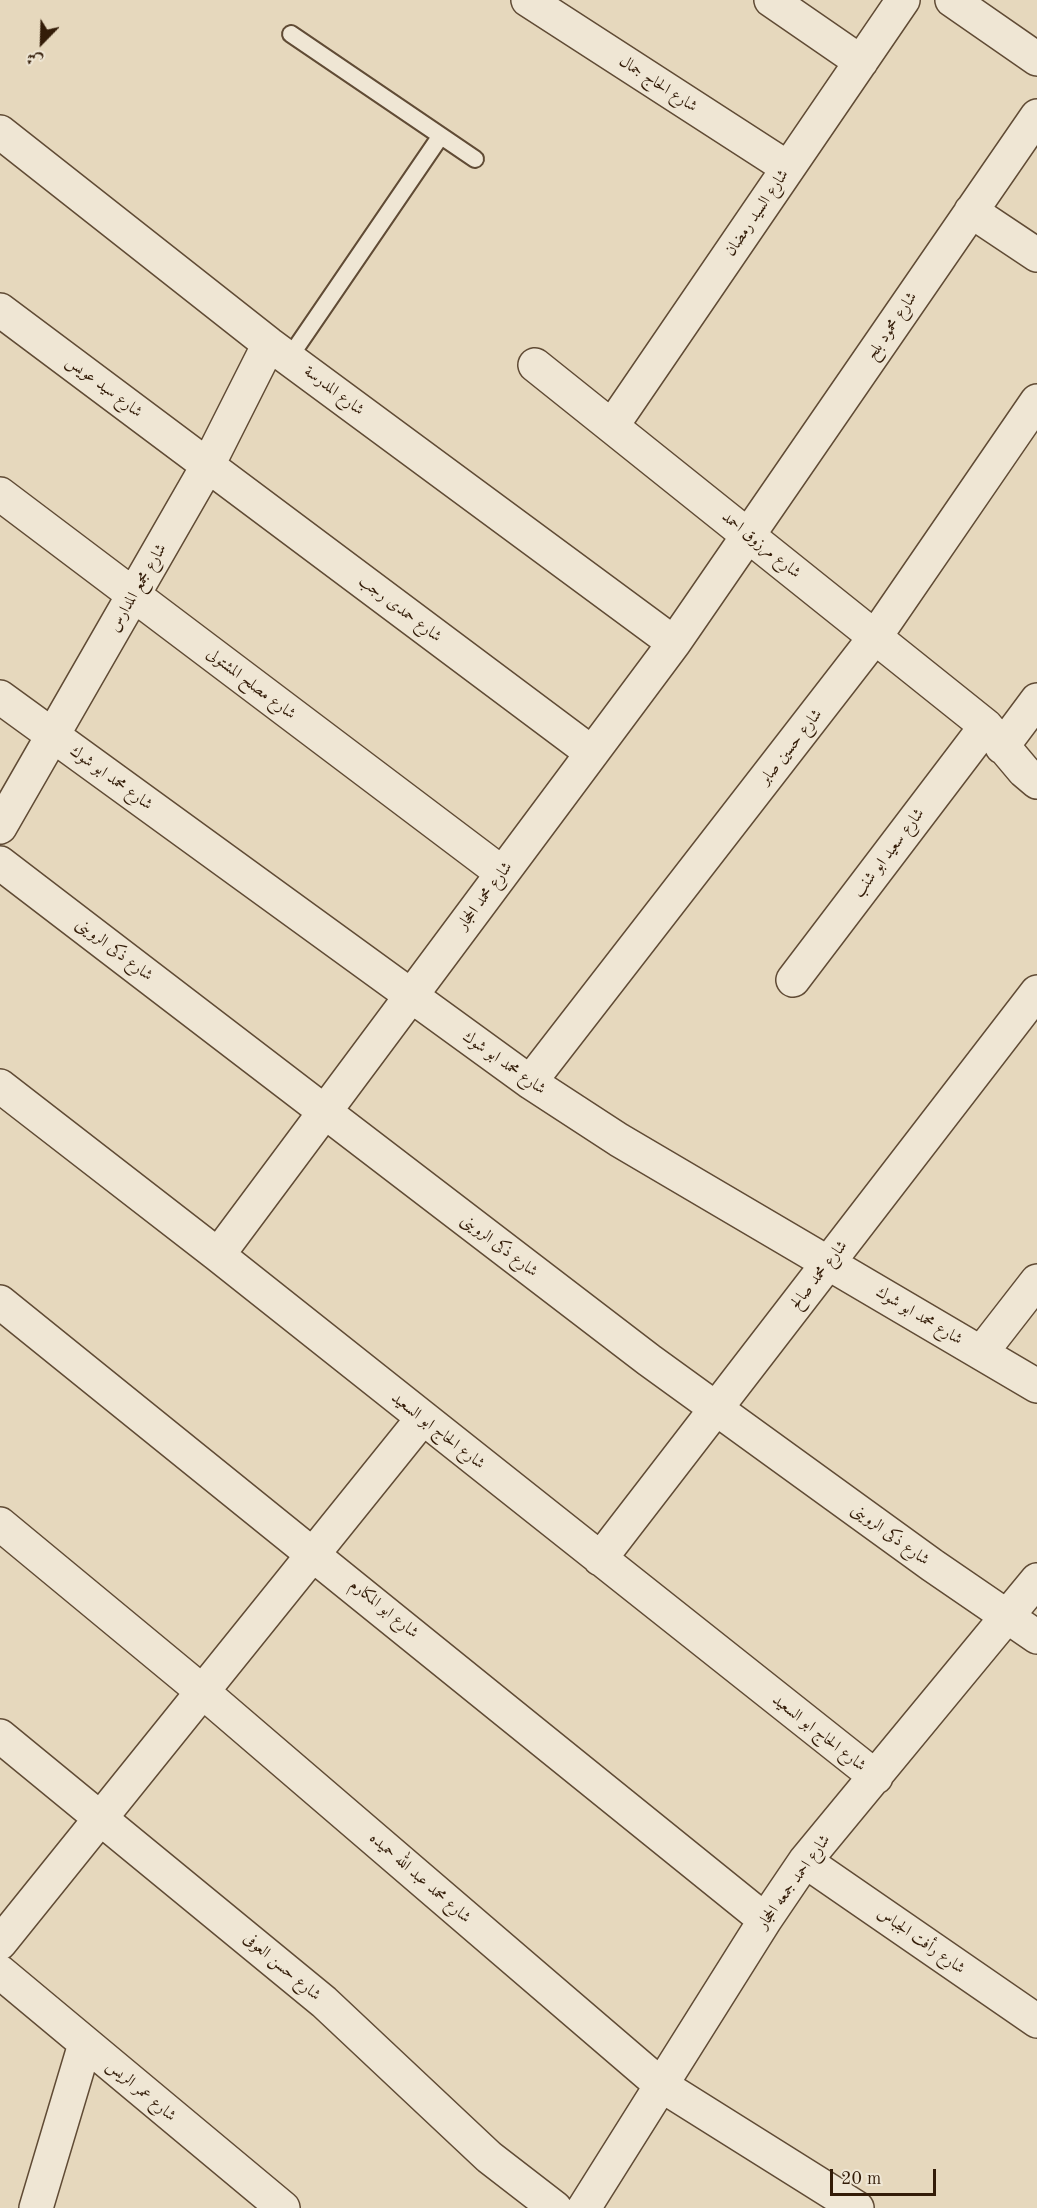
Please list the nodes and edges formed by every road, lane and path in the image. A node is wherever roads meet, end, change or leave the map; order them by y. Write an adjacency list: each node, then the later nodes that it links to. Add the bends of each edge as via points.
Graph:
1 (528, 0): 12 (street, شارع الحاج جمال)
2 (771, 0): 7 (street)
3 (903, 0): 7 (street, شارع السيد رمضان)
4 (952, 0): 6 (street)
5 (291, 34): 10 (lane)
6 (1037, 59)
7 (861, 62): 12 (street, شارع السيد رمضان)
8 (1037, 116): 13 (street, شارع محمود بلح)
9 (0, 132): 16 (street, شارع المدرسة)
10 (440, 136): 11 (lane); 16 (lane)
11 (474, 159)
12 (788, 168): 19 (street, شارع السيد رمضان)
13 (971, 211): 14 (street); 22 (street, شارع محمود بلح)
14 (1037, 255)
15 (0, 310): 20 (street, شارع سيد عويس)
16 (279, 351): 20 (street, شارع مجمع المدارس); 25 (street, شارع المدرسة)
17 (535, 365): 19 (street, شارع مرزوق احمد)
18 (1037, 401): 24 (street, شارع حسين صابر)
19 (612, 426): 22 (street, شارع مرزوق احمد)
20 (208, 465): 23 (street, شارع مجمع المدارس); 30 (street, شارع حمدى رجب)
21 (0, 494): 23 (street, شارع مصلح المشتولى)
22 (748, 536): 24 (street, شارع مرزوق احمد); 25 (street, شارع محمد الحجار)
23 (134, 596): 28 (street, شارع مجمع المدارس); 34 (street, شارع مصلح المشتولى)
24 (876, 637): 29 (street, شارع مرزوق احمد); 38 (street, شارع حسين صابر)
25 (674, 644): 30 (street, شارع محمد الحجار)
26 (0, 697): 28 (street, شارع محمد ابو شوك)
27 (1037, 700): 29 (street, شارع سعيد ابو شنب)
28 (53, 736): 32 (street, شارع مجمع المدارس); 37 (street, شارع محمد ابو شوك)
29 (994, 737): 31 (street); 35 (street, شارع سعيد ابو شنب)
30 (592, 753): 34 (street, شارع محمد الحجار)
31 (1037, 782)
32 (0, 827)
33 (0, 863): 40 (street, شارع ذكى الروينى)
34 (502, 873): 37 (street, شارع محمد الحجار)
35 (793, 980)
36 (1037, 992): 42 (street, شارع محمد صالح)
37 (411, 996): 38 (street, شارع محمد ابو شوك); 40 (street, شارع محمد الحجار)
38 (530, 1082): 42 (street, شارع محمد ابو شوك, via 619,1140)
39 (0, 1086): 41 (street, شارع الحاج ابو السعيد)
40 (324, 1112): 41 (street, شارع محمد الحجار); 47 (street, شارع ذكى الروينى)
41 (218, 1255): 48 (street, شارع الحاج ابو السعيد)
42 (829, 1262): 45 (street, شارع محمد ابو شوك); 47 (street, شارع محمد صالح)
43 (1037, 1281): 45 (street)
44 (0, 1302): 50 (street, شارع ابو المكارم)
45 (981, 1353): 46 (street, شارع محمد ابو شوك)
46 (1037, 1386)
47 (717, 1408): 51 (street, شارع محمد صالح); 53 (street, شارع ذكى الروينى)
48 (422, 1419): 50 (street); 51 (street, شارع الحاج ابو السعيد)
49 (0, 1524): 55 (street, شارع محمد عبد الله حميده)
50 (313, 1552): 55 (street); 60 (street, شارع ابو المكارم)
51 (600, 1559): 57 (street, شارع الحاج ابو السعيد)
52 (1037, 1580): 53 (street, شارع احمد جمعه الحجار)
53 (1007, 1616): 54 (street, شارع ذكى الروينى); 57 (street, شارع احمد جمعه الحجار)
54 (1037, 1637)
55 (203, 1692): 58 (street); 65 (street, شارع محمد عبد الله حميده)
56 (0, 1736): 58 (street, شارع حسن العوفى)
57 (876, 1777): 59 (street, شارع احمد جمعه الحجار)
58 (101, 1817): 61 (street); 68 (street, شارع حسن العوفى, via 324,2002 489,2157)
59 (805, 1861): 60 (street, شارع احمد جمعه الحجار); 63 (street, شارع رأفت الجباس)
60 (765, 1920): 65 (street, شارع احمد جمعه الحجار)
61 (0, 1943)
62 (0, 1972): 64 (street, شارع عمر الريس)
63 (1037, 2021)
64 (85, 2044): 66 (street); 67 (street, شارع عمر الريس)
65 (661, 2085): 69 (street, شارع احمد جمعه الحجار); 70 (street, شارع محمد عبد الله حميده)
66 (36, 2208)
67 (283, 2208)
68 (555, 2208)
69 (584, 2208)
70 (856, 2208)

